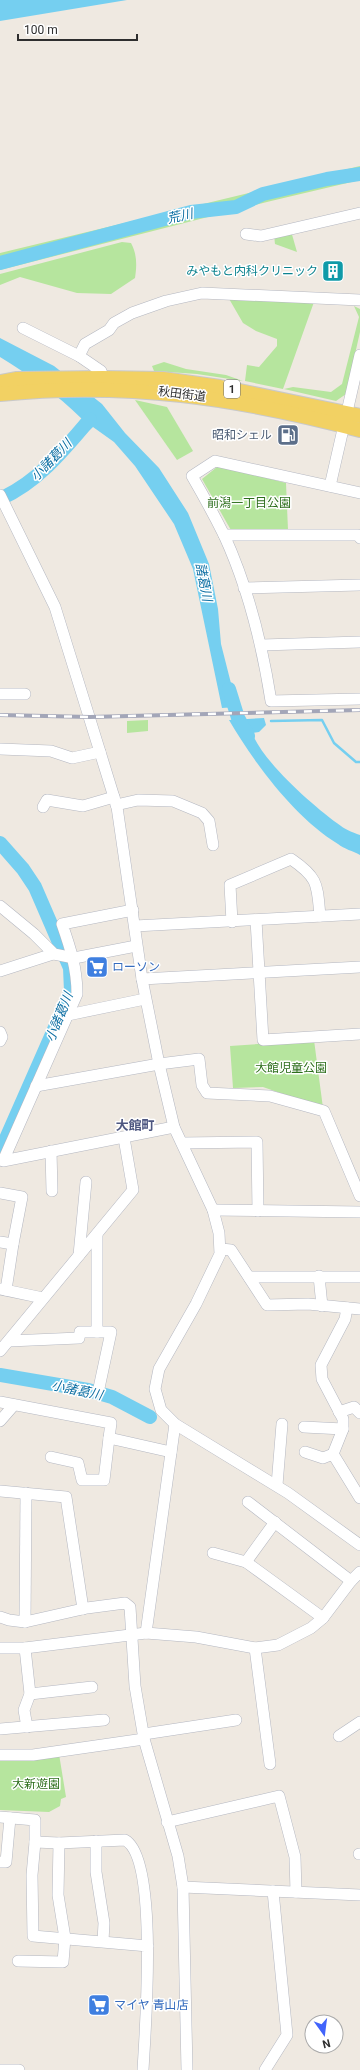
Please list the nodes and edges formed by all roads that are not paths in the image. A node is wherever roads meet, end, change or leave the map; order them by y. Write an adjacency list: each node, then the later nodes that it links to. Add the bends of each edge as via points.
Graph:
1 (360, 213): 2 (street, via 261,236)
2 (246, 234)
3 (360, 300): 6 (street, via 202,293 166,301 132,313 85,344)
4 (23, 328): 6 (street)
5 (360, 355): 10 (street)
6 (79, 356): 8 (street, via 101,371)
7 (0, 382): 8 (main road, 秋田街道 / 1, via 17,379)
8 (104, 383): 9 (main road, 秋田街道 / 1); 10 (main road, 秋田街道 / 1)
9 (0, 394)
10 (351, 419): 11 (main road, 秋田街道 / 1); 12 (street)
11 (360, 430)
12 (330, 486): 13 (street); 15 (street, via 215,461 192,476)
13 (360, 493)
14 (0, 495): 25 (street, via 55,607)
15 (224, 536): 16 (street, via 358,535); 18 (street)
16 (360, 538)
17 (360, 585): 18 (street)
18 (244, 588): 20 (street)
19 (360, 642): 20 (street)
20 (262, 645): 23 (street, via 271,701)
21 (0, 694): 22 (street)
22 (25, 694)
23 (360, 699)
24 (0, 749): 25 (street, via 51,751 72,758)
25 (100, 752): 26 (street)
26 (115, 801): 27 (street, via 83,806 47,800); 28 (street, via 173,802 202,813 209,821); 30 (street)
27 (43, 807)
28 (213, 845)
29 (0, 906): 37 (street)
30 (133, 910): 35 (street); 38 (street, via 62,924)
31 (360, 914): 32 (street)
32 (320, 916): 33 (street); 34 (street, via 316,884 306,870 291,859 230,886)
33 (256, 920): 34 (street); 41 (street)
34 (232, 922): 35 (street)
35 (135, 926): 36 (street)
36 (136, 946): 38 (street); 42 (street)
37 (54, 954): 38 (street); 40 (street)
38 (73, 958): 44 (street, via 77,975 76,994)
39 (360, 967): 41 (street)
40 (0, 970)
41 (260, 973): 42 (street); 46 (street, via 263,1040)
42 (142, 979): 43 (street)
43 (145, 999): 44 (street); 48 (street)
44 (68, 1015): 49 (street)
45 (0, 1032): 47 (street)
46 (360, 1034)
47 (0, 1041)
48 (159, 1064): 49 (street); 50 (street); 57 (street, via 199,1059 202,1085 207,1093 270,1096 324,1111)
49 (36, 1086): 53 (street, via 3,1161)
50 (174, 1127): 51 (street); 52 (street)
51 (124, 1138): 53 (street); 61 (street, via 134,1190)
52 (182, 1143): 58 (street); 59 (street, via 257,1142)
53 (51, 1151): 55 (street)
54 (86, 1182): 65 (street)
55 (52, 1191)
56 (0, 1193): 63 (street, via 22,1197)
57 (360, 1196)
58 (213, 1210): 59 (street); 64 (street)
59 (258, 1210): 60 (street)
60 (360, 1212)
61 (97, 1236): 65 (street); 74 (street)
62 (0, 1242): 63 (street)
63 (13, 1244): 69 (street)
64 (221, 1248): 67 (street, via 231,1250); 83 (street, via 196,1304 159,1369 154,1389 161,1410)
65 (79, 1255): 70 (street)
66 (319, 1276): 67 (street); 68 (street); 71 (street)
67 (249, 1277): 71 (street, via 267,1305)
68 (360, 1277)
69 (3, 1290): 70 (street)
70 (43, 1298): 75 (street)
71 (322, 1306): 72 (street)
72 (347, 1308): 73 (street); 80 (street, via 345,1319 321,1365 322,1379)
73 (360, 1308)
74 (97, 1332): 75 (street, via 80,1332 79,1338); 77 (street, via 111,1332)
75 (8, 1341): 76 (street)
76 (0, 1351)
77 (99, 1388)
78 (0, 1402): 79 (street)
79 (14, 1405): 82 (street); 87 (street, via 111,1423)
80 (339, 1412): 81 (street, via 354,1407); 86 (street, via 343,1419)
81 (360, 1414)
82 (0, 1421)
83 (175, 1424): 88 (street); 92 (street)
84 (282, 1424): 92 (street)
85 (304, 1428): 86 (street)
86 (343, 1430): 90 (street)
87 (109, 1438): 88 (street); 91 (street, via 104,1480 82,1480 78,1462)
88 (171, 1452): 107 (street)
89 (305, 1452): 90 (street, via 322,1458)
90 (333, 1454): 95 (street)
91 (51, 1457)
92 (277, 1485): 98 (street)
93 (0, 1491): 94 (street)
94 (26, 1493): 103 (street, via 66,1497); 106 (street)
95 (360, 1498)
96 (248, 1502): 97 (street)
97 (275, 1522): 100 (street); 102 (street)
98 (360, 1545)
99 (213, 1553): 100 (street)
100 (246, 1562): 105 (street)
101 (360, 1572): 102 (street)
102 (351, 1581): 105 (street)
103 (83, 1609): 106 (street); 108 (street, via 125,1603 130,1607)
104 (0, 1617): 106 (street)
105 (323, 1618): 111 (street, via 311,1628 278,1645)
106 (25, 1622)
107 (146, 1633): 108 (street); 111 (street, via 196,1637)
108 (132, 1634): 110 (street); 120 (street, via 135,1686)
109 (0, 1648): 110 (street)
110 (25, 1648): 113 (street)
111 (255, 1648): 122 (street)
112 (92, 1687): 113 (street)
113 (30, 1694): 117 (street, via 24,1710)
114 (104, 1720): 117 (street)
115 (236, 1720): 120 (street)
116 (360, 1722): 119 (street)
117 (27, 1727): 118 (street)
118 (0, 1729)
119 (339, 1736)
120 (144, 1737): 121 (street, via 33,1755); 124 (street)
121 (0, 1755)
122 (270, 1764)
123 (5, 1817): 126 (street, via 35,1820); 128 (street, via 6,1862)
124 (167, 1822): 129 (street, via 178,1856); 131 (street, via 279,1796 295,1856)
125 (96, 1841): 127 (street); 134 (street, via 96,1872 104,1923); 135 (street, via 125,1840 131,1843 143,1883)
126 (35, 1842): 127 (street); 133 (street, via 32,1875 33,1936)
127 (59, 1843): 133 (street, via 58,1895)
128 (0, 1862)
129 (183, 1887): 130 (street); 140 (street)
130 (273, 1891): 131 (street); 141 (street, via 287,2036)
131 (296, 1892): 132 (street)
132 (360, 1895)
133 (65, 1938): 134 (street); 136 (street, via 63,1962)
134 (103, 1942): 135 (street)
135 (148, 1946): 139 (street)
136 (18, 1961)
137 (0, 2070): 138 (street)
138 (20, 2070)
139 (143, 2070)
140 (187, 2070)
141 (265, 2070)

